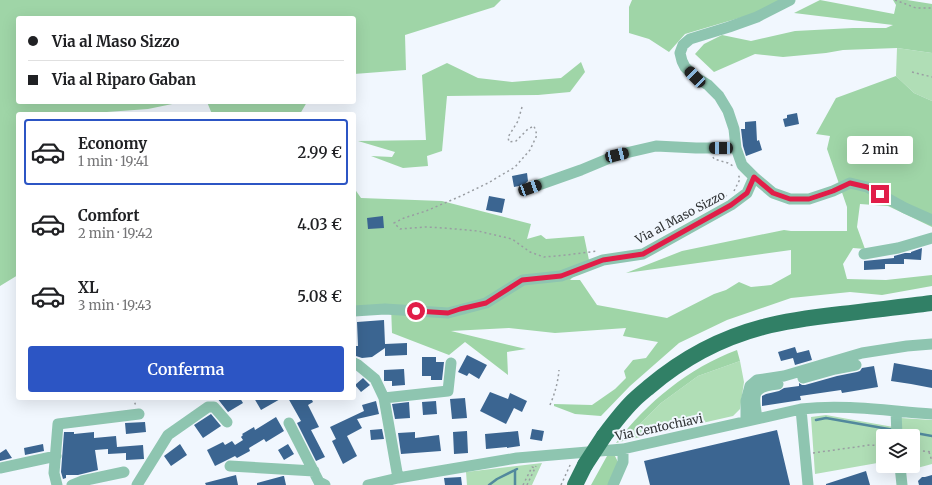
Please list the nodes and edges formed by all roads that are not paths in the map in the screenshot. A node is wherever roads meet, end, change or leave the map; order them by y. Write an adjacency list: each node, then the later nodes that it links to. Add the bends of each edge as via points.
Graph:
1 (790, 0): 2 (street, via 757,17 690,39 682,45 680,53 685,67 719,96 728,111 734,129)
2 (736, 148): 3 (street, via 742,165); 4 (street, via 656,146 617,155)
3 (754, 177): 5 (street, via 773,193 790,199 809,199 850,183 867,187); 9 (street, Via al Maso Sizzo, via 747,193 731,205 643,254 603,260 561,276 522,280 486,303 448,313 384,309)
4 (530, 188)
5 (932, 220)
6 (932, 238): 7 (street)
7 (864, 254)
8 (932, 304): 24 (highway, via 789,321 740,334 713,345 663,375 634,400 618,418)
9 (356, 311)
10 (932, 313): 24 (highway, via 790,330 715,354 667,384 640,409)
11 (932, 344): 20 (street, via 862,352 784,376 757,380 750,386 746,401)
12 (356, 364): 15 (street, via 375,379)
13 (451, 364): 15 (street, via 448,391)
14 (856, 365): 20 (street, via 758,389)
15 (384, 398): 32 (street)
16 (801, 409): 17 (street, Via Centochiavi, via 852,407); 20 (street, Via Centochiavi); 41 (street)
17 (896, 411): 19 (street, Via Centochiavi); 23 (street)
18 (139, 414): 25 (street, via 58,424)
19 (932, 414)
20 (751, 420): 24 (street, Via Centochiavi)
21 (227, 422): 35 (street, via 214,407 208,407 168,435)
22 (289, 423): 29 (street)
23 (896, 429)
24 (614, 441): 26 (highway); 32 (street, Via Centochiavi); 40 (street, via 624,456)
25 (56, 456): 28 (street); 33 (street, via 54,473)
26 (585, 464): 38 (highway); 39 (highway)
27 (230, 466): 29 (street)
28 (0, 468)
29 (314, 471): 36 (street, via 319,482)
30 (124, 472): 34 (street)
31 (901, 473): 42 (street)
32 (398, 478): 37 (street, Via Centochiavi)
33 (57, 485)
34 (72, 485)
35 (137, 485)
36 (325, 485)
37 (368, 485)
38 (575, 485)
39 (586, 485)
40 (613, 485)
41 (808, 485)
42 (902, 485)

